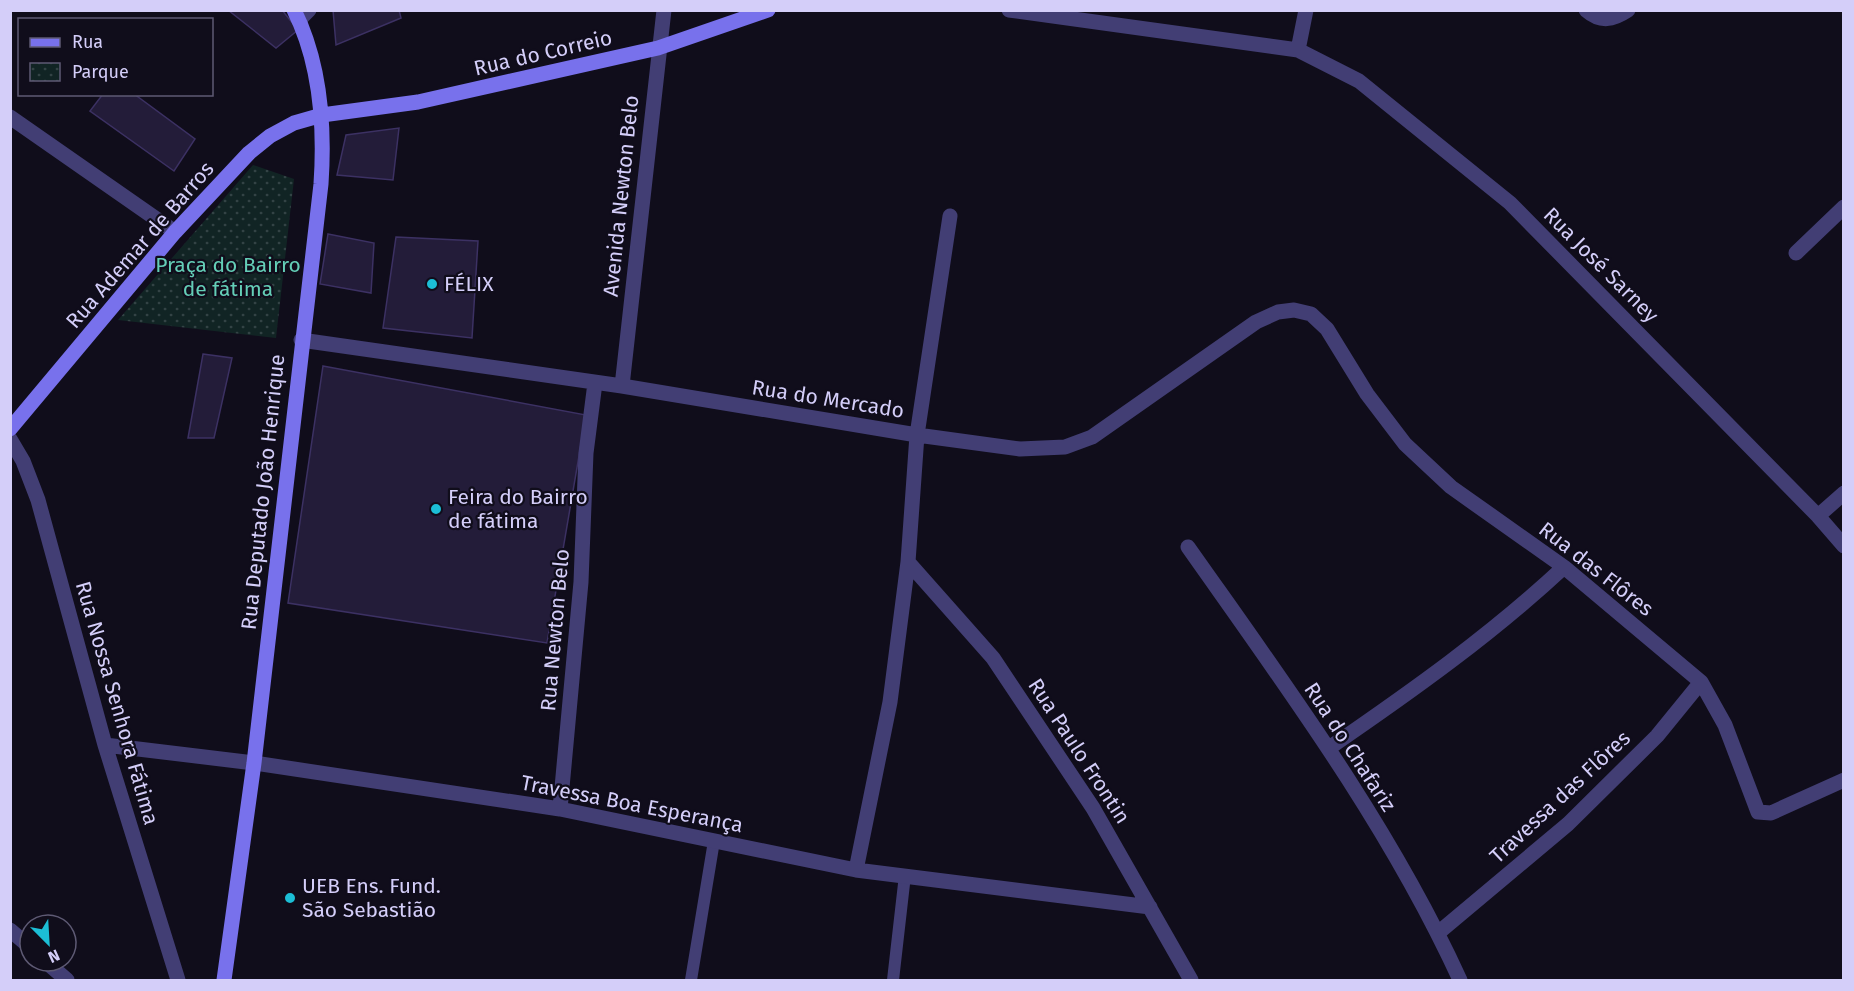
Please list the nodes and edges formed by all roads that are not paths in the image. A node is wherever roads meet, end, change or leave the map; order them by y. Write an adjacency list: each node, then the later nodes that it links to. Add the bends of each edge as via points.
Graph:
1 (663, 10): 8 (street, Avenida Newton Belo)
2 (768, 10): 8 (main road, Rua do Correio)
3 (1009, 10): 9 (street, Rua José Sarney)
4 (1306, 10): 9 (street)
5 (1586, 10): 6 (street, via 1600,20 1612,19)
6 (1628, 10)
7 (301, 14): 10 (main road, Rua Deputado João Henrique)
8 (658, 48): 10 (main road, Rua do Correio, via 418,102); 19 (street, Avenida Newton Belo)
9 (1298, 50): 24 (street, Rua José Sarney, via 1359,81 1510,203)
10 (322, 115): 14 (main road, Rua Ademar de Barros, via 294,123 270,136); 17 (main road, Rua Deputado João Henrique, via 321,184)
11 (10, 117): 14 (street)
12 (1844, 207): 15 (street)
13 (951, 216): 21 (street)
14 (175, 232): 20 (main road, Rua Ademar de Barros)
15 (1796, 253)
16 (1311, 314): 21 (street, Rua do Mercado, via 1278,312 1256,322 1092,437 1065,447 1020,449); 28 (street, Rua das Flôres, via 1327,329 1367,394 1405,444 1451,487)
17 (301, 340): 18 (street, Rua do Mercado); 32 (main road, Rua Deputado João Henrique)
18 (596, 383): 19 (street, Rua do Mercado); 34 (street, Rua Newton Belo, via 586,453 581,582)
19 (622, 386): 21 (street, Rua do Mercado)
20 (10, 429)
21 (917, 435): 27 (street)
22 (10, 439): 30 (street, Rua Nossa Senhora Fátima, via 38,500)
23 (1844, 493): 24 (street)
24 (1818, 516): 25 (street, Rua José Sarney)
25 (1844, 546)
26 (1188, 547): 31 (street, Rua do Chafariz)
27 (908, 562): 36 (street, via 890,702); 38 (street, Rua Paulo Frontin, via 993,658 1093,807)
28 (1564, 567): 29 (street, Rua das Flôres); 31 (street, via 1516,613 1449,665)
29 (1701, 681): 33 (street, Rua das Flôres, via 1725,725 1758,812 1771,813); 39 (street, Travessa das Flôres, via 1657,736 1568,824)
30 (105, 745): 32 (street, Travessa Boa Esperança); 40 (street, Rua Nossa Senhora Fátima)
31 (1329, 748): 39 (street, Rua do Chafariz)
32 (254, 763): 34 (street, Travessa Boa Esperança); 41 (main road, Rua Deputado João Henrique)
33 (1844, 780)
34 (560, 809): 35 (street, Travessa Boa Esperança)
35 (714, 841): 36 (street, Travessa Boa Esperança); 42 (lane)
36 (856, 870): 37 (street, Travessa Boa Esperança)
37 (905, 875): 38 (street, Travessa Boa Esperança); 43 (lane)
38 (1150, 908): 44 (street, Rua Paulo Frontin)
39 (1438, 933): 45 (street, Rua do Chafariz)
40 (178, 981)
41 (224, 981)
42 (691, 981)
43 (893, 981)
44 (1191, 981)
45 (1461, 981)

